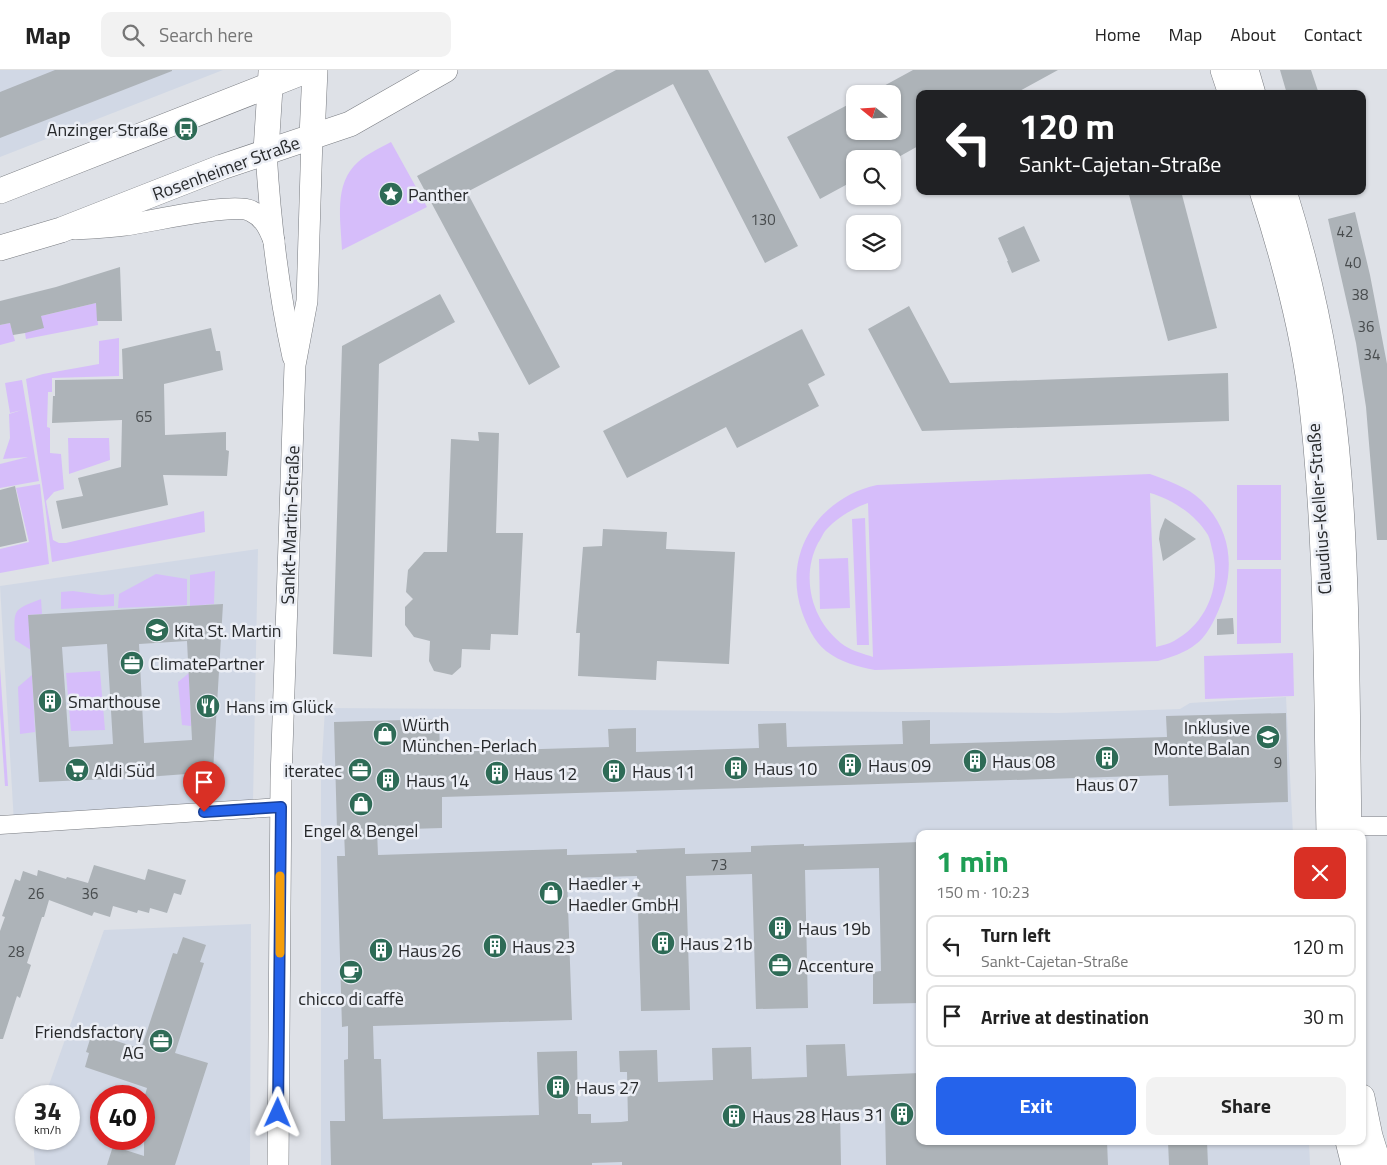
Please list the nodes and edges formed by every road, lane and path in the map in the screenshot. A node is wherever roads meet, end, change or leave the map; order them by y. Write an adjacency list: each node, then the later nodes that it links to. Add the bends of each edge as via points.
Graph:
1 (308, 70): 6 (main road)
2 (315, 70): 9 (main road, Sankt-Martin-Straße)
3 (445, 70): 9 (main road, Rosenheimer Straße, via 350,124)
4 (1223, 70): 7 (main road)
5 (1246, 70): 8 (main road)
6 (271, 78): 10 (main road, Sankt-Martin-Straße); 11 (main road)
7 (1230, 90)
8 (1252, 90)
9 (312, 137): 10 (main road, Rosenheimer Straße); 17 (street, Sankt-Martin-Straße, via 307,301)
10 (266, 151): 14 (main road, Rosenheimer Straße); 15 (street, Sankt-Martin-Straße)
11 (0, 190)
12 (1263, 195): 21 (main road, Claudius-Keller-Straße, via 1298,323 1310,388 1319,476)
13 (1285, 195): 21 (main road, Claudius-Keller-Straße, via 1317,320 1339,476 1344,582)
14 (61, 230): 15 (street, via 124,225 228,208 250,210 259,216); 16 (main road, Rosenheimer Straße)
15 (274, 240): 17 (street, Sankt-Martin-Straße, via 282,306)
16 (0, 248)
17 (295, 365): 18 (street, Sankt-Martin-Straße)
18 (281, 807): 19 (street); 25 (street, Sankt-Martin-Straße)
19 (0, 825)
20 (1387, 826): 21 (street)
21 (1339, 830)
22 (1366, 1125): 23 (main road)
23 (1368, 1139): 27 (main road)
24 (1365, 1145): 26 (main road)
25 (278, 1165)
26 (1354, 1165)
27 (1379, 1165)

